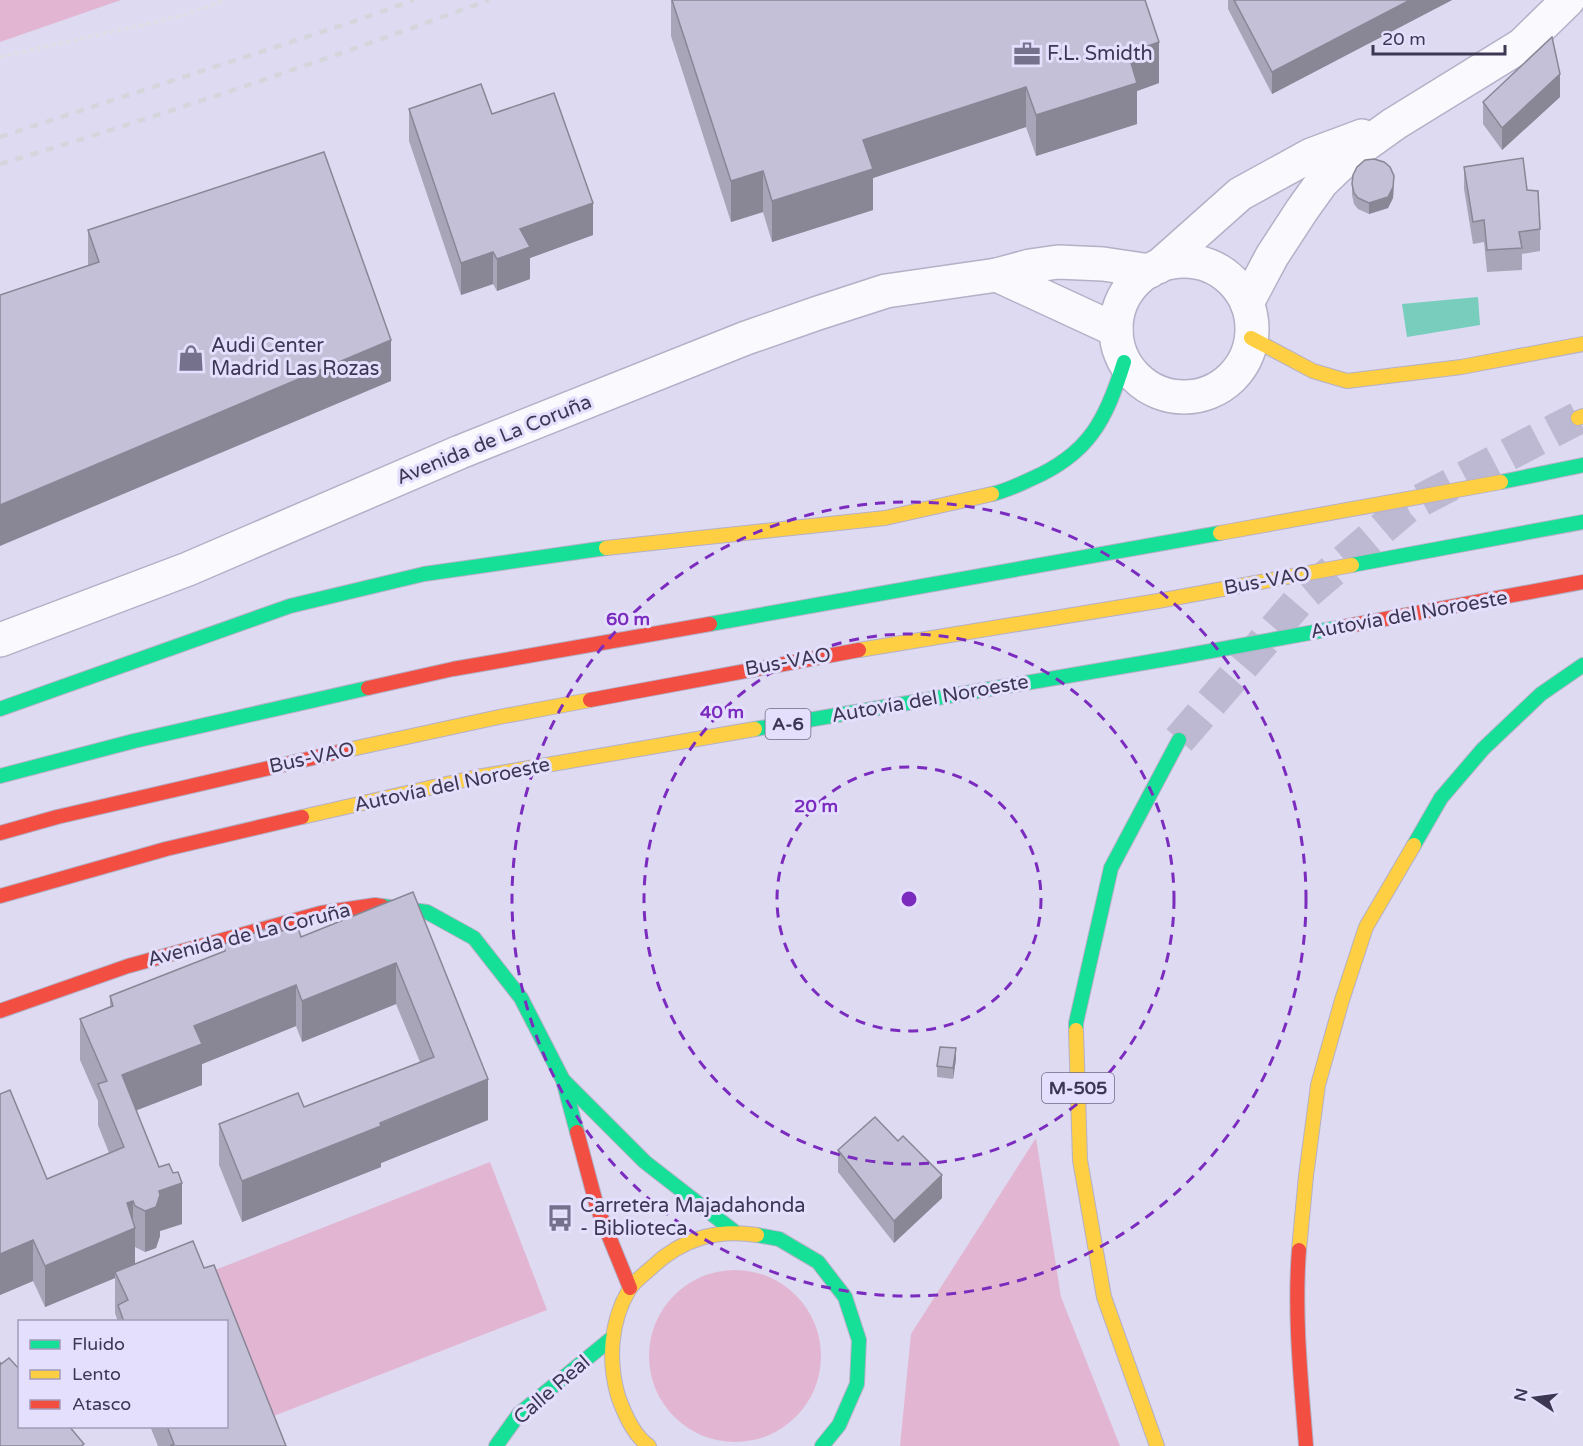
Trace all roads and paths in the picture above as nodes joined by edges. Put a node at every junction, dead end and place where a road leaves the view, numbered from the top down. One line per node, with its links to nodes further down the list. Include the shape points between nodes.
1 (226, 0): 3 (path, via 181,16)
2 (1568, 0): 4 (street, via 1522,45)
3 (0, 57)
4 (1394, 124): 5 (street, via 1311,155 1240,194); 7 (street, via 1348,157 1322,183 1272,256)
5 (1154, 269): 6 (street, Avenida de La Coruña, via 1058,262); 7 (street, via 1175,262 1210,267 1226,275); 8 (street, via 1135,282 1124,296)
6 (997, 274): 8 (street); 15 (street, Avenida de La Coruña, via 886,291 746,339 460,452 188,569)
7 (1247, 303): 9 (street)
8 (1116, 330): 11 (street)
9 (1251, 338): 10 (main road, via 1313,372 1347,381 1461,367); 11 (street, via 1244,361 1228,380 1208,393 1192,397 1160,394 1139,381)
10 (1583, 344)
11 (1124, 362): 17 (main road, via 1113,397 1096,429 1076,453 1052,470 1004,491 885,518 630,545 424,574 290,606)
12 (1583, 465): 19 (main road, via 1168,543 453,669 134,741)
13 (1583, 522): 20 (main road, Bus-VAO, via 1158,601 832,654 522,713 276,765)
14 (1583, 582): 21 (main road, Autovía del Noroeste / A-6, via 1178,657 477,777 166,849)
15 (0, 640)
16 (1583, 665): 34 (main road, via 1540,694 1483,749 1441,798 1366,927 1318,1085 1306,1176 1297,1277)
17 (0, 709)
18 (1179, 740): 33 (main road, M-505, via 1111,868 1077,1023 1080,1160 1104,1297)
19 (0, 776)
20 (0, 833)
21 (0, 896)
22 (0, 1011): 23 (main road, Avenida de La Coruña, via 128,966 321,913 375,905 427,912 474,938 521,998)
23 (563, 1080): 24 (main road, Avenida de La Coruña, via 645,1162); 25 (main road, Avenida de La Coruña, via 597,1206)
24 (735, 1232): 25 (main road, via 699,1237 666,1254); 27 (main road, via 779,1239 818,1262 845,1297 859,1340 857,1384)
25 (630, 1288): 26 (main road)
26 (612, 1338): 28 (main road, via 612,1375 623,1411); 29 (main road, Calle Real, via 519,1414)
27 (840, 1425): 31 (main road); 32 (main road)
28 (646, 1444): 30 (main road)
29 (496, 1446)
30 (627, 1446)
31 (822, 1446)
32 (843, 1446)
33 (1157, 1446)
34 (1306, 1446)

